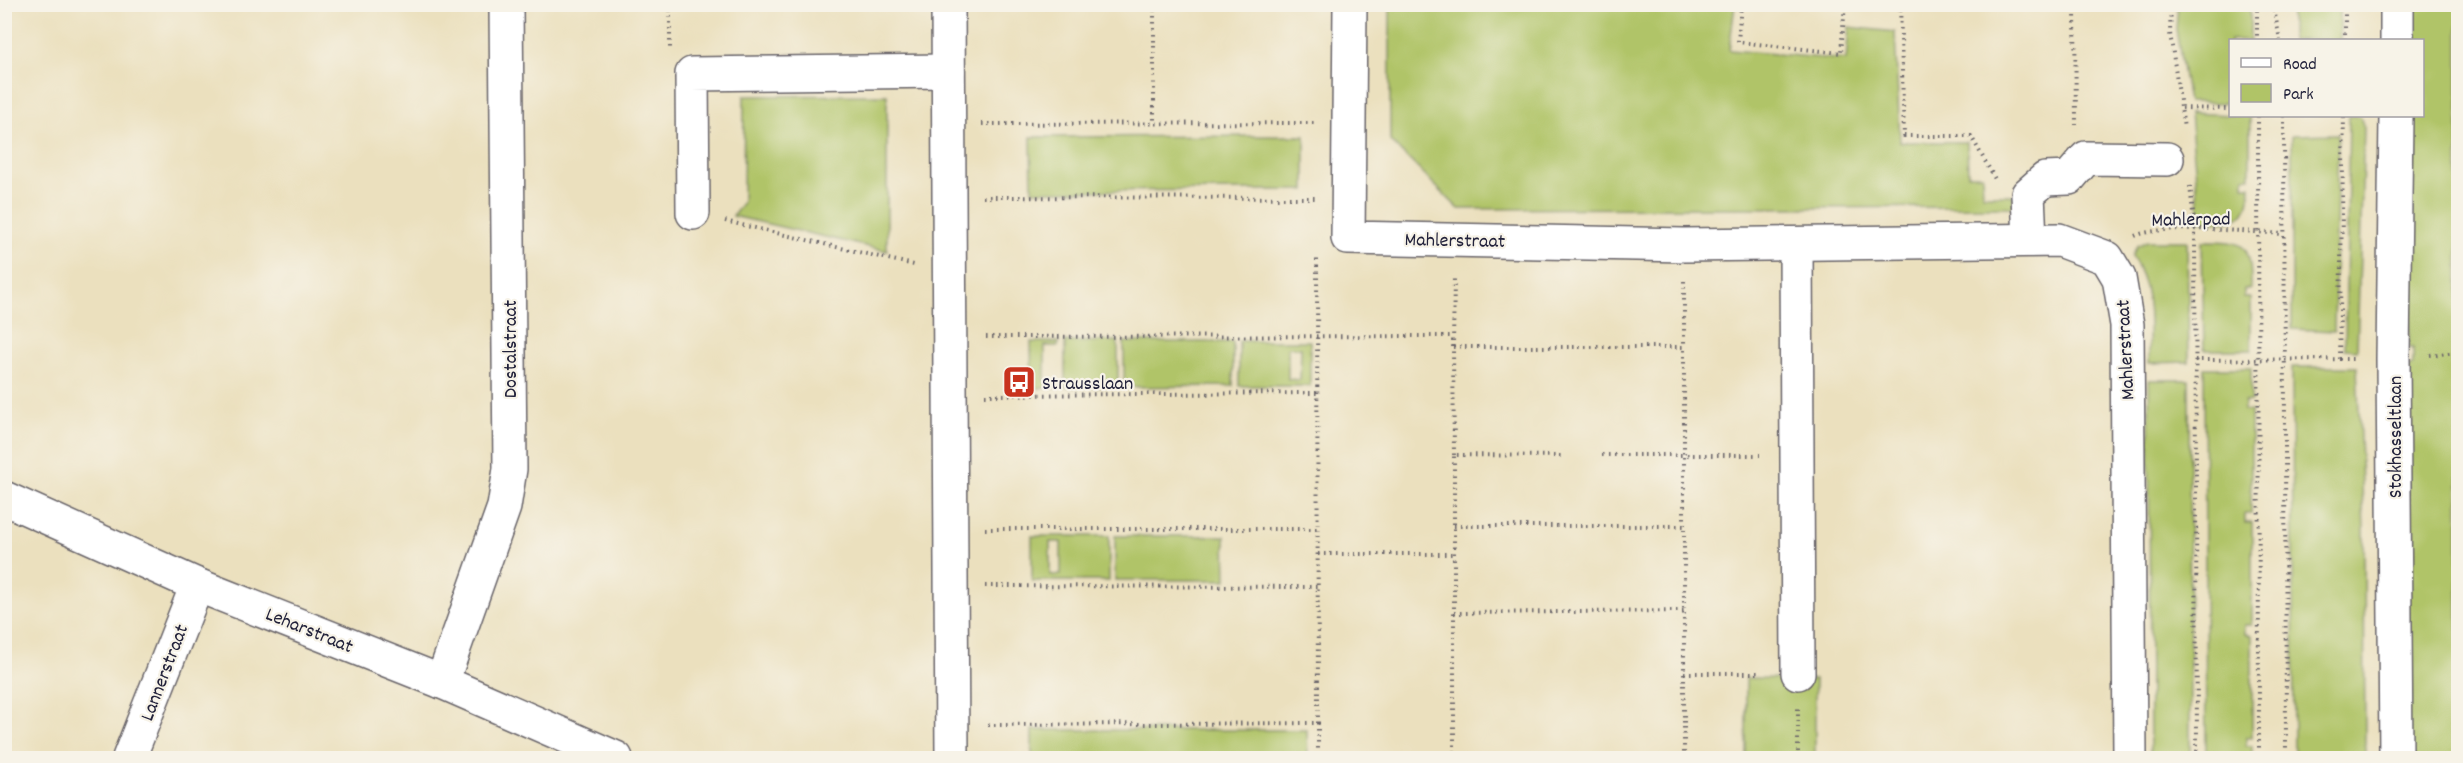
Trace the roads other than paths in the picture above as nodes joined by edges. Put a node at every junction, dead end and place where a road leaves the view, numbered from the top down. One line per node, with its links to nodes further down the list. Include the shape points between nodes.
1 (506, 4): 15 (street, Dostalstraat, via 510,469 504,507)
2 (948, 4): 6 (street)
3 (1350, 4): 11 (street, Mahlerstraat, via 1348,238)
4 (2397, 4): 5 (street)
5 (2397, 39)
6 (948, 71): 9 (street, via 692,74); 18 (street)
7 (2396, 117): 20 (street, Stokhasseltlaan)
8 (2178, 167): 10 (street, via 2086,158 2069,178 2045,179 2028,194)
9 (693, 213)
10 (2030, 240): 11 (street, Mahlerstraat); 19 (street, Mahlerstraat, via 2059,240 2107,258 2119,278 2127,325)
11 (1796, 244): 14 (street)
12 (4, 498): 13 (street, Leharstraat)
13 (197, 585): 15 (street, Leharstraat); 16 (street, Lannerstraat)
14 (1798, 673)
15 (442, 682): 17 (street, Leharstraat)
16 (129, 759)
17 (616, 759)
18 (952, 759)
19 (2130, 759)
20 (2396, 759)

